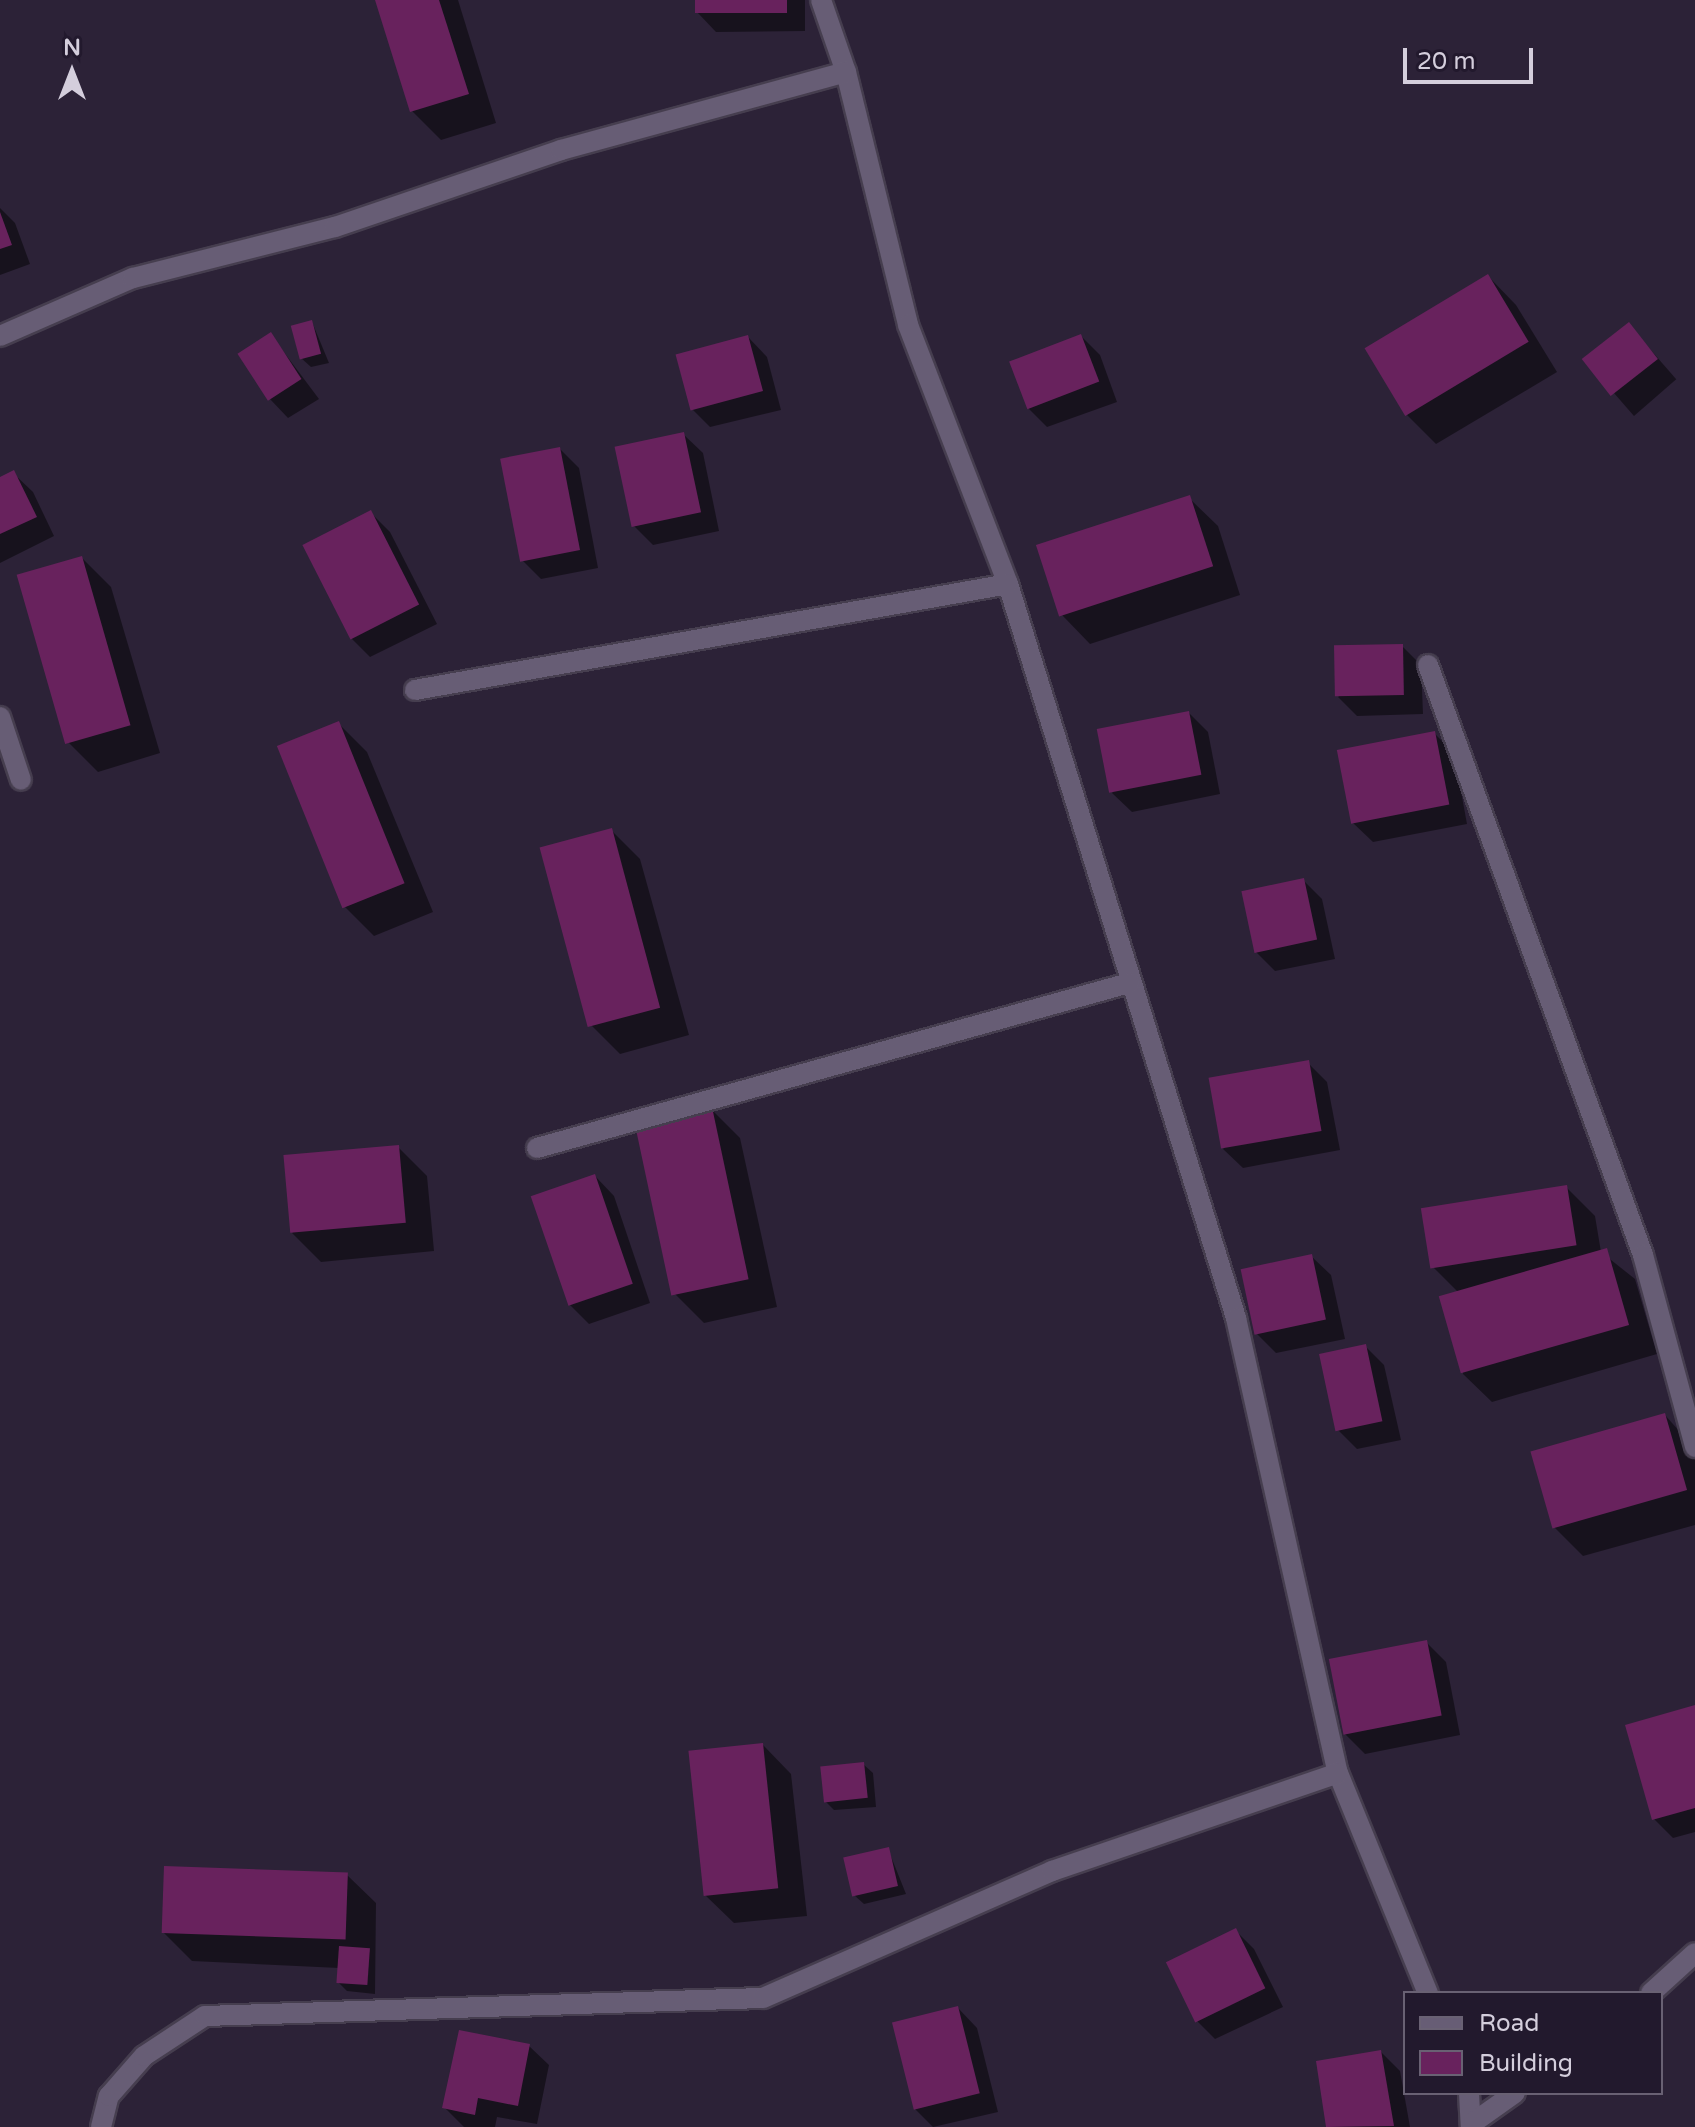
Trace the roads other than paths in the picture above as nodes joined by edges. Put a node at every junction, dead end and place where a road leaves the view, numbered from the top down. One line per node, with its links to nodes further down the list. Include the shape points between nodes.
1 (821, 0): 2 (street)
2 (846, 72): 3 (street, via 561,150 335,227 133,278); 4 (street, via 908,325)
3 (0, 336)
4 (1008, 584): 6 (street); 9 (street)
5 (1428, 665): 11 (street, via 1643,1255)
6 (415, 690)
7 (0, 717): 8 (street)
8 (21, 780)
9 (1129, 983): 10 (street); 12 (street, via 1236,1318)
10 (537, 1148)
11 (1695, 1447)
12 (1338, 1773): 14 (street); 19 (street, via 1052,1871 763,1998 205,2016 144,2056 109,2096)
13 (1695, 1953): 15 (street)
14 (1427, 1991)
15 (1653, 1991)
16 (1469, 2095): 18 (street)
17 (1512, 2095): 18 (street)
18 (1473, 2124)
19 (101, 2127)

